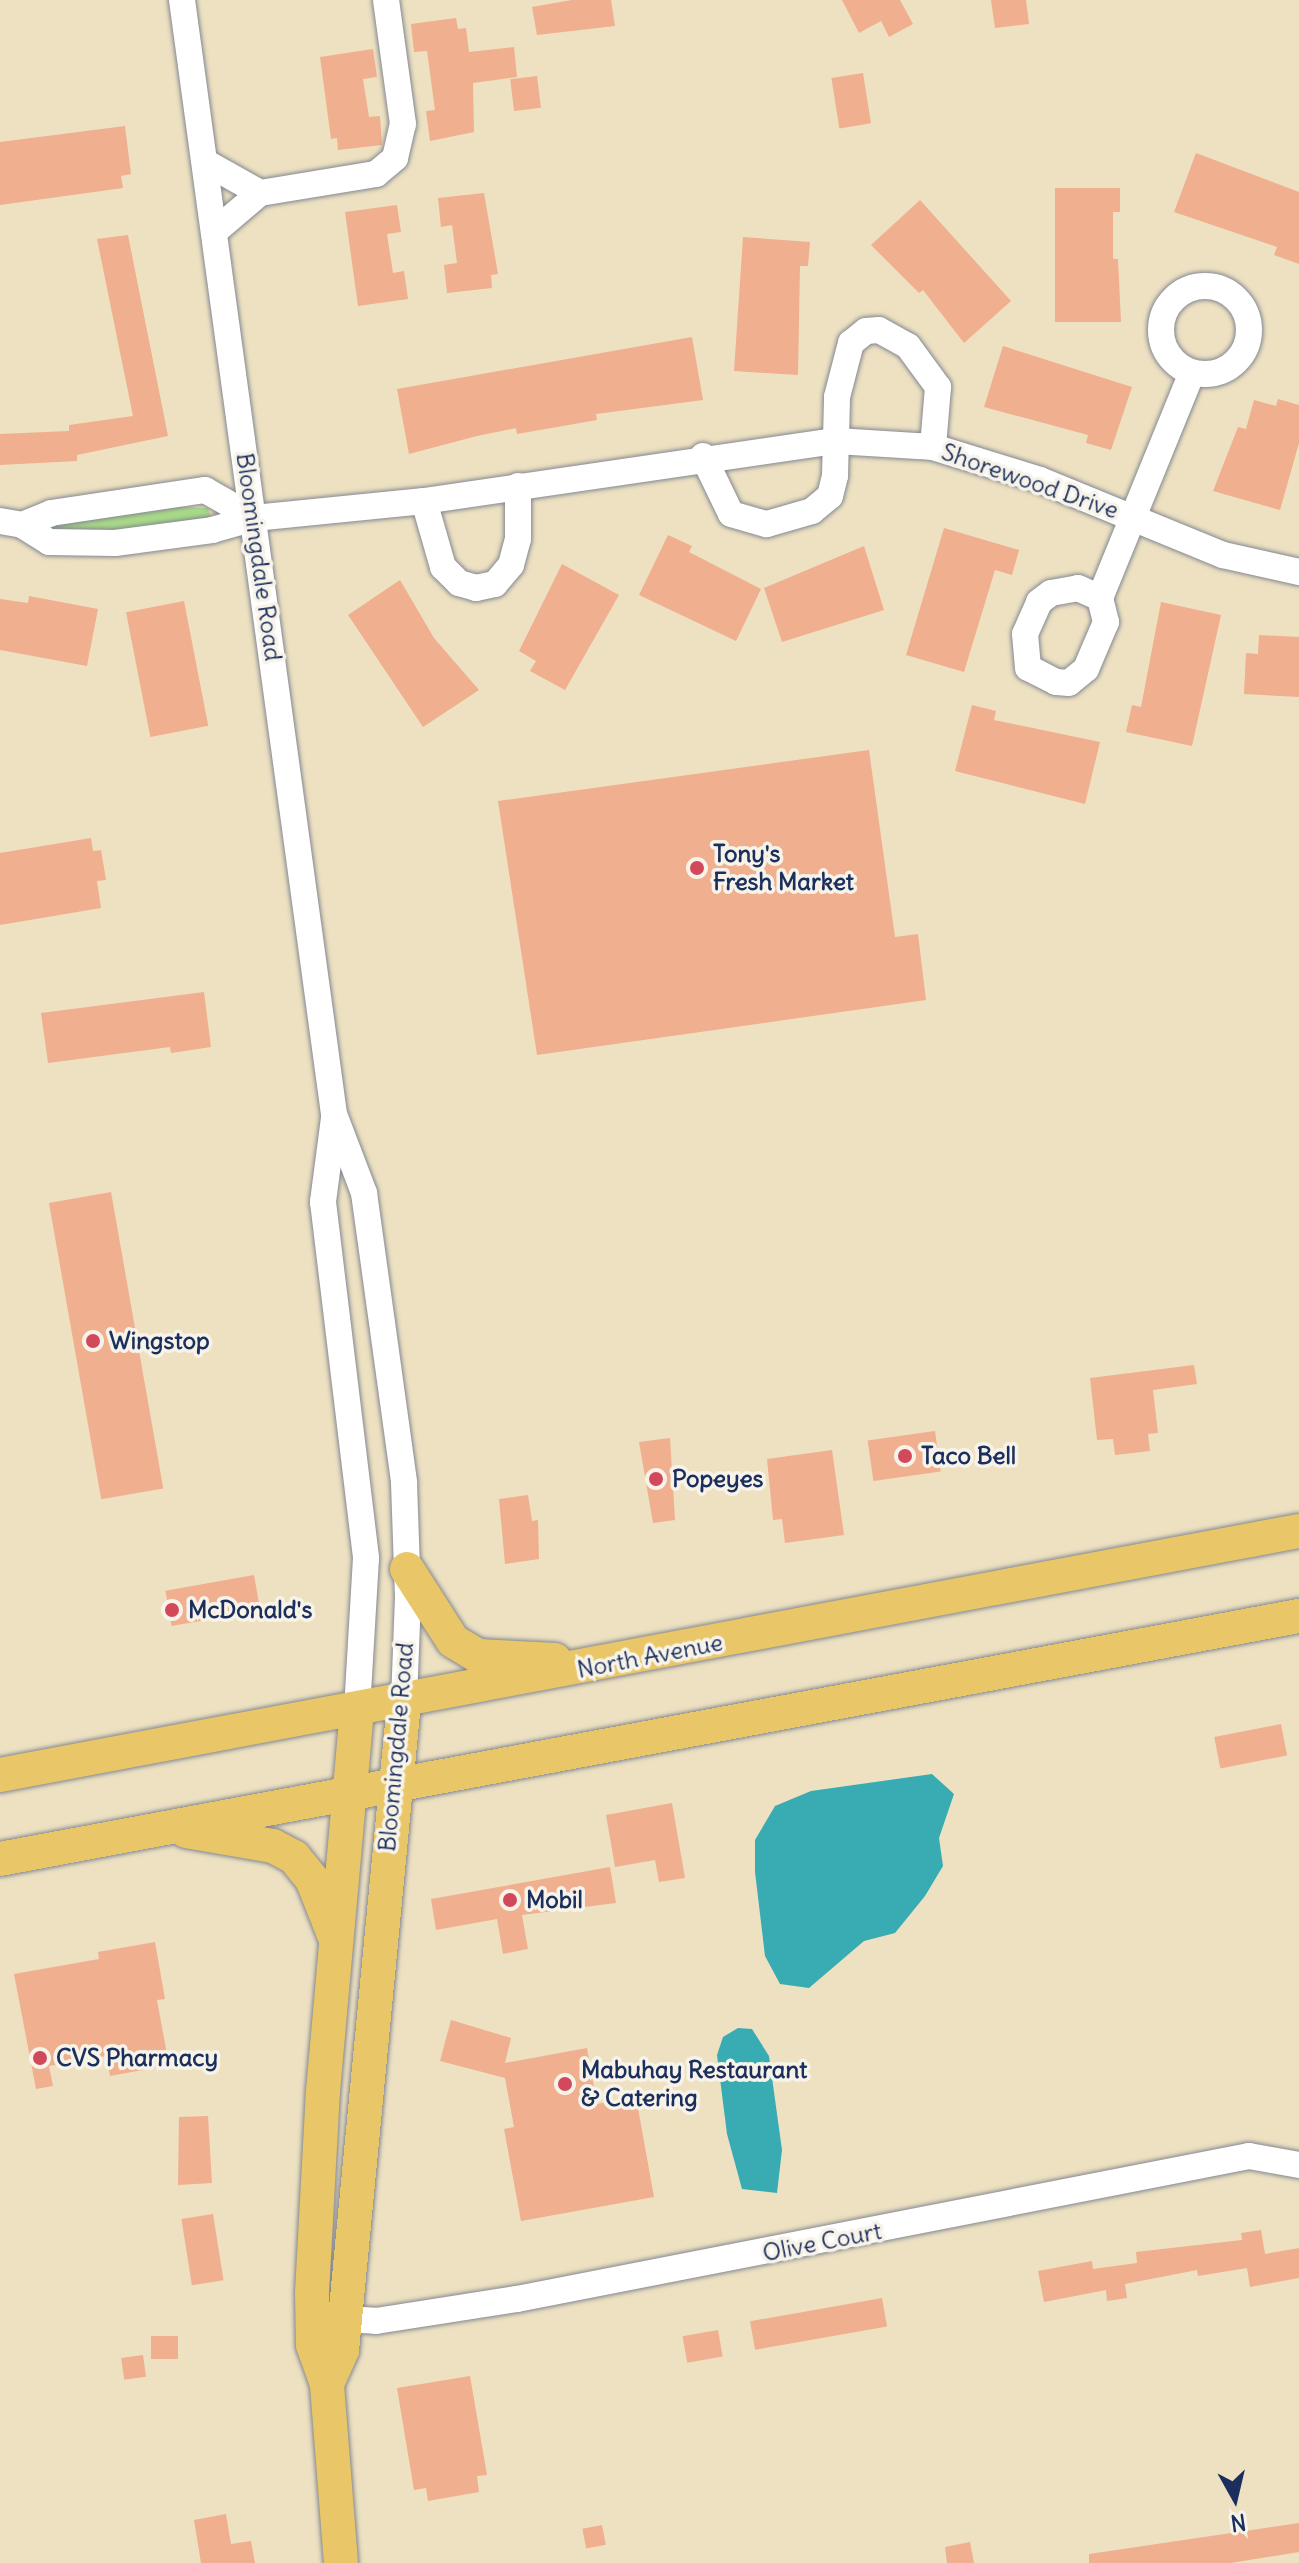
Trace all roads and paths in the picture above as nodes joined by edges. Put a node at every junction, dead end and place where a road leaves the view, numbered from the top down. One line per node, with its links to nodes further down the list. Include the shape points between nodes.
1 (182, 0): 3 (street, Bloomingdale Road)
2 (386, 0): 4 (street, via 403,124 395,158 376,174)
3 (205, 162): 4 (street); 5 (street, Bloomingdale Road)
4 (260, 193): 5 (street)
5 (214, 232): 12 (street, Bloomingdale Road)
6 (1192, 373): 13 (street)
7 (836, 441): 8 (street, Shorewood Drive); 8 (street, via 837,397 851,343 866,331 879,330 908,346 938,387); 9 (street, Shorewood Drive); 9 (street, via 830,496 812,511 767,524 731,514)
8 (933, 447): 13 (street, Shorewood Drive, via 1040,480)
9 (703, 456): 10 (street, Shorewood Drive)
10 (518, 486): 11 (street, Shorewood Drive); 11 (street, via 518,539 511,565 495,584 476,588 459,583 442,564)
11 (424, 501): 12 (street, Shorewood Drive)
12 (254, 518): 14 (street, Shorewood Drive, via 212,530 79,546 49,542); 14 (street, Shorewood Drive, via 205,490); 17 (street, Bloomingdale Road)
13 (1137, 518): 15 (street, Shorewood Drive, via 1223,555); 16 (street)
14 (11, 523)
15 (1299, 572)
16 (1100, 598)
17 (334, 1114): 19 (street, Bloomingdale Road, via 364,1193 404,1483); 23 (street, Bloomingdale Road, via 323,1202 363,1517 366,1595)
18 (1299, 1531): 21 (main road, North Avenue)
19 (407, 1569): 21 (main road, via 447,1635 478,1656 528,1661); 22 (street, Bloomingdale Road)
20 (1299, 1616): 25 (main road)
21 (636, 1659): 22 (main road, North Avenue)
22 (404, 1703): 23 (main road, North Avenue); 25 (main road, Bloomingdale Road)
23 (357, 1711): 24 (main road, North Avenue); 26 (main road, Bloomingdale Road)
24 (0, 1775)
25 (394, 1786): 26 (main road); 31 (main road, Bloomingdale Road)
26 (352, 1794): 27 (main road); 29 (main road, Bloomingdale Road)
27 (170, 1827): 28 (main road); 29 (main road, via 273,1846 294,1857 312,1879)
28 (0, 1859)
29 (337, 1941): 32 (main road, Bloomingdale Road, via 312,2293 313,2345)
30 (1299, 2165): 31 (street, Olive Court, via 1249,2156 530,2297 376,2321)
31 (343, 2319): 32 (main road, Bloomingdale Road, via 342,2350)
32 (327, 2384): 33 (main road, Bloomingdale Road)
33 (341, 2563)

